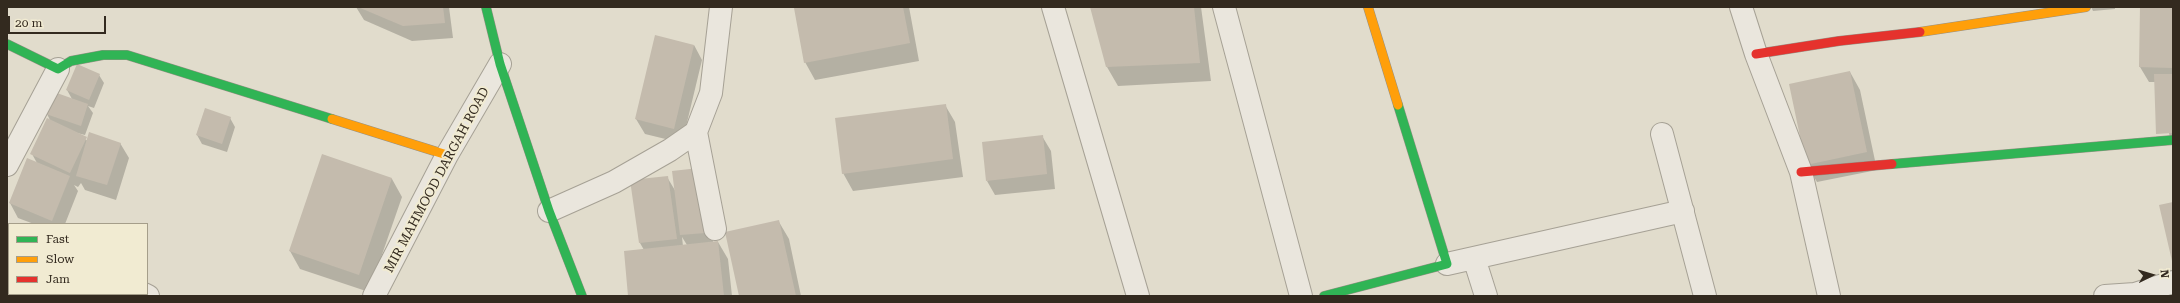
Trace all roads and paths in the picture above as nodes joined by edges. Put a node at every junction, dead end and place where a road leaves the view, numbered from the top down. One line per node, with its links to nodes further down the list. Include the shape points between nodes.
1 (486, 7): 10 (street)
2 (721, 7): 12 (street, via 711,93)
3 (1053, 7): 27 (street)
4 (1224, 7): 28 (street)
5 (1368, 7): 22 (street)
6 (1741, 7): 9 (street)
7 (2086, 7): 9 (street)
8 (7, 44): 11 (street)
9 (1756, 54): 17 (street)
10 (500, 64): 15 (street, MIR MAHMOOD DARGAH ROAD); 19 (street)
11 (58, 69): 15 (street, via 71,61 103,55 127,55); 16 (street)
12 (696, 132): 19 (street, via 614,182); 20 (street)
13 (1662, 134): 18 (street)
14 (2173, 140): 17 (street)
15 (447, 155): 25 (street, MIR MAHMOOD DARGAH ROAD)
16 (7, 165)
17 (1801, 172): 32 (street)
18 (1683, 210): 21 (street); 31 (street)
19 (549, 211): 26 (street)
20 (715, 229)
21 (1474, 258): 22 (street); 30 (street)
22 (1447, 264): 29 (street)
23 (2173, 282): 24 (street)
24 (2135, 295): 33 (street)
25 (374, 296)
26 (582, 296)
27 (1138, 296)
28 (1301, 296)
29 (1324, 296)
30 (1486, 296)
31 (1705, 296)
32 (1829, 296)
33 (2105, 296)

